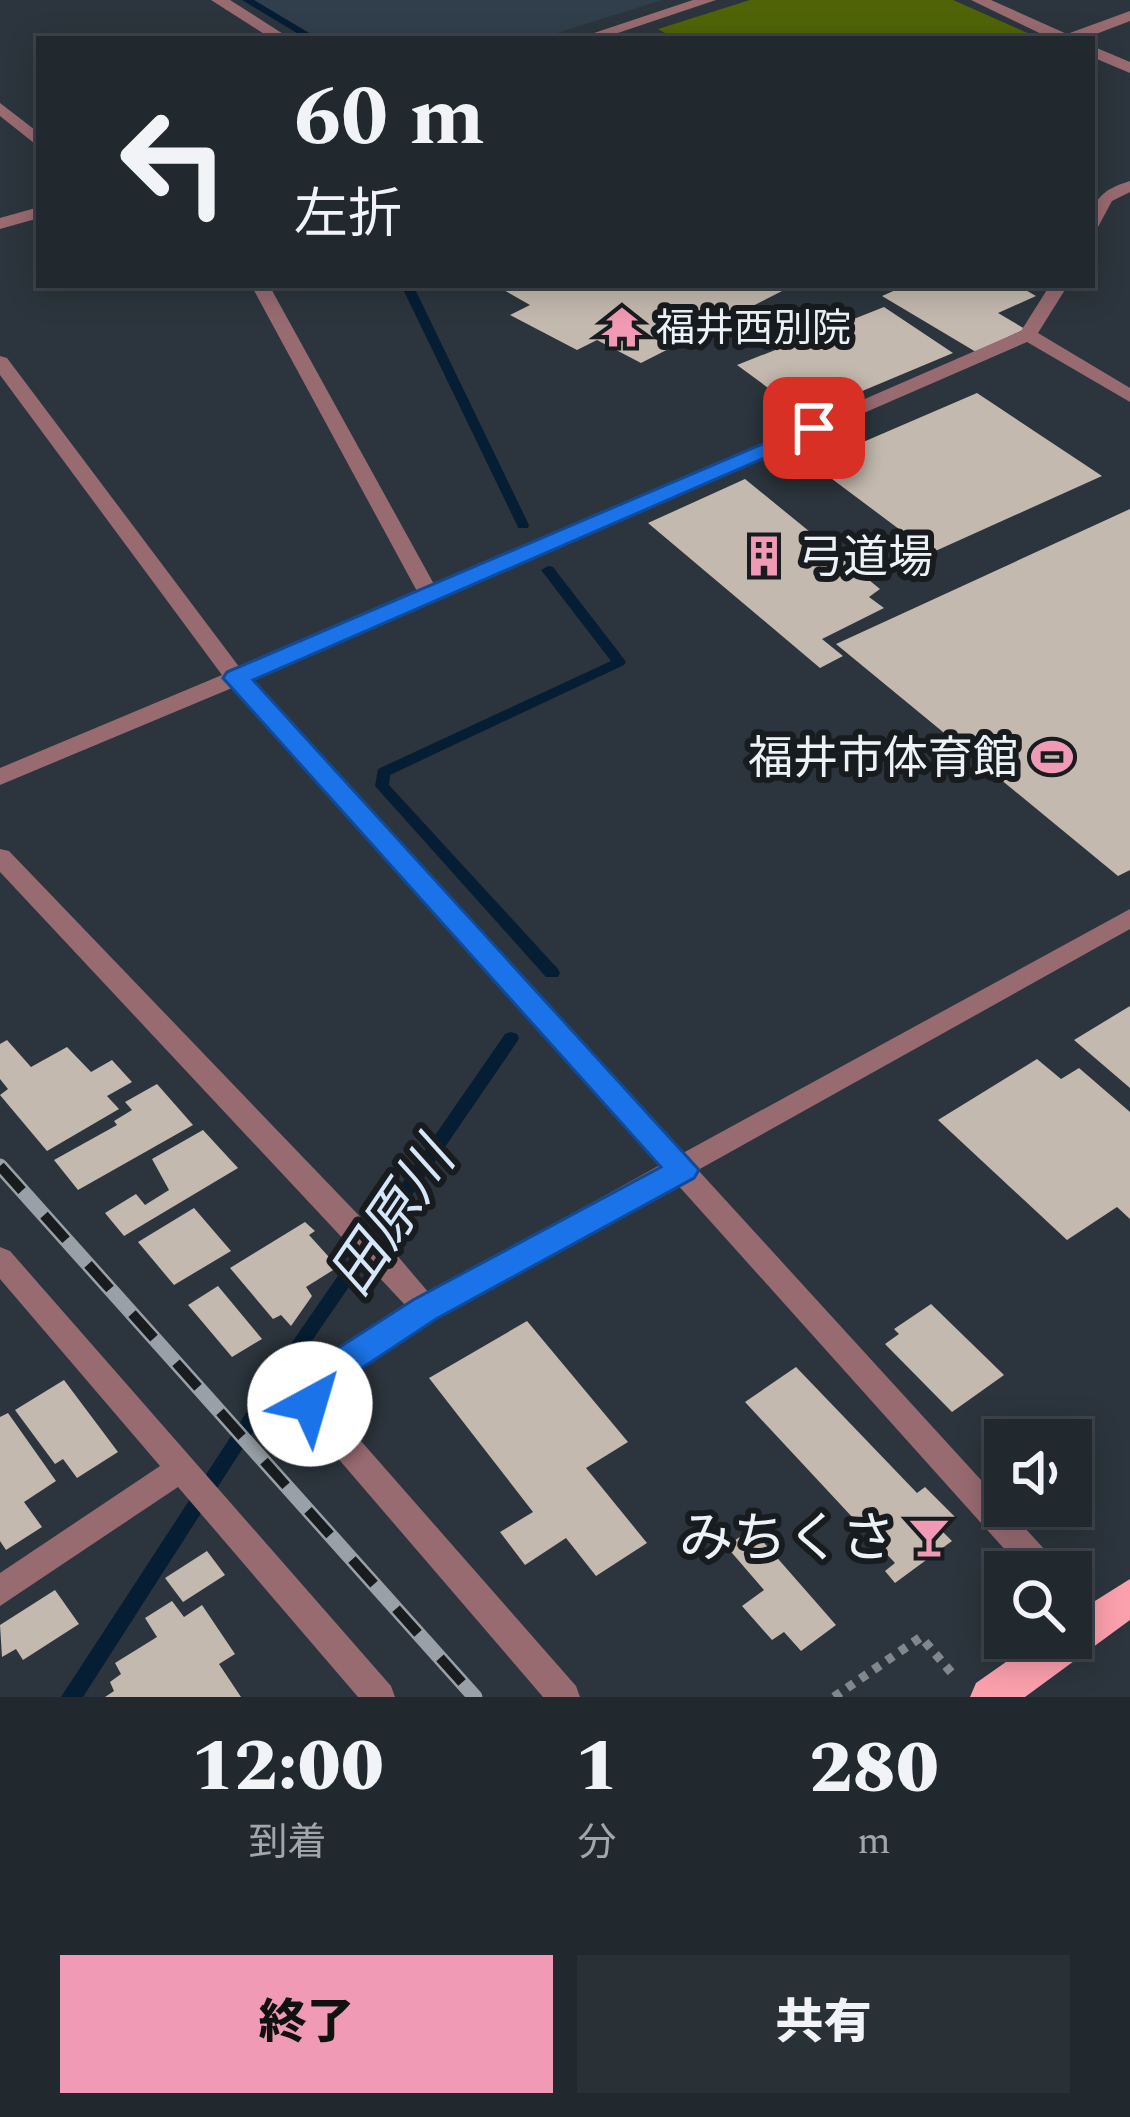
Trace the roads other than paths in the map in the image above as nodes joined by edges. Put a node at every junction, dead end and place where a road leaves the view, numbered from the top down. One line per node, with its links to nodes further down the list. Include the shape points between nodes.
1 (219, 0): 5 (street)
2 (708, 0): 6 (street)
3 (979, 0): 7 (street)
4 (1130, 16): 8 (street)
5 (278, 36)
6 (594, 36)
7 (1060, 36)
8 (1075, 36)
9 (1095, 52): 10 (street)
10 (1130, 68)
11 (0, 108): 12 (street)
12 (36, 139)
13 (1130, 186): 15 (street, via 1105,198)
14 (36, 213): 16 (street)
15 (1095, 217)
16 (0, 224)
17 (262, 288): 22 (street)
18 (1057, 288): 19 (street)
19 (1028, 335): 21 (street); 22 (street)
20 (0, 362): 23 (street)
21 (1130, 396)
22 (430, 596): 23 (street)
23 (236, 678): 24 (street); 27 (street)
24 (0, 777)
25 (0, 857): 29 (street)
26 (1130, 918): 27 (street)
27 (683, 1170): 29 (street); 31 (street)
28 (0, 1258): 30 (street)
29 (425, 1310): 38 (street, via 313,1382 310,1404)
30 (183, 1472): 32 (street); 37 (street)
31 (1026, 1551)
32 (0, 1592)
33 (1130, 1598): 34 (main road)
34 (1092, 1610)
35 (1018, 1659): 36 (main road)
36 (975, 1690)
37 (379, 1697)
38 (564, 1697)

